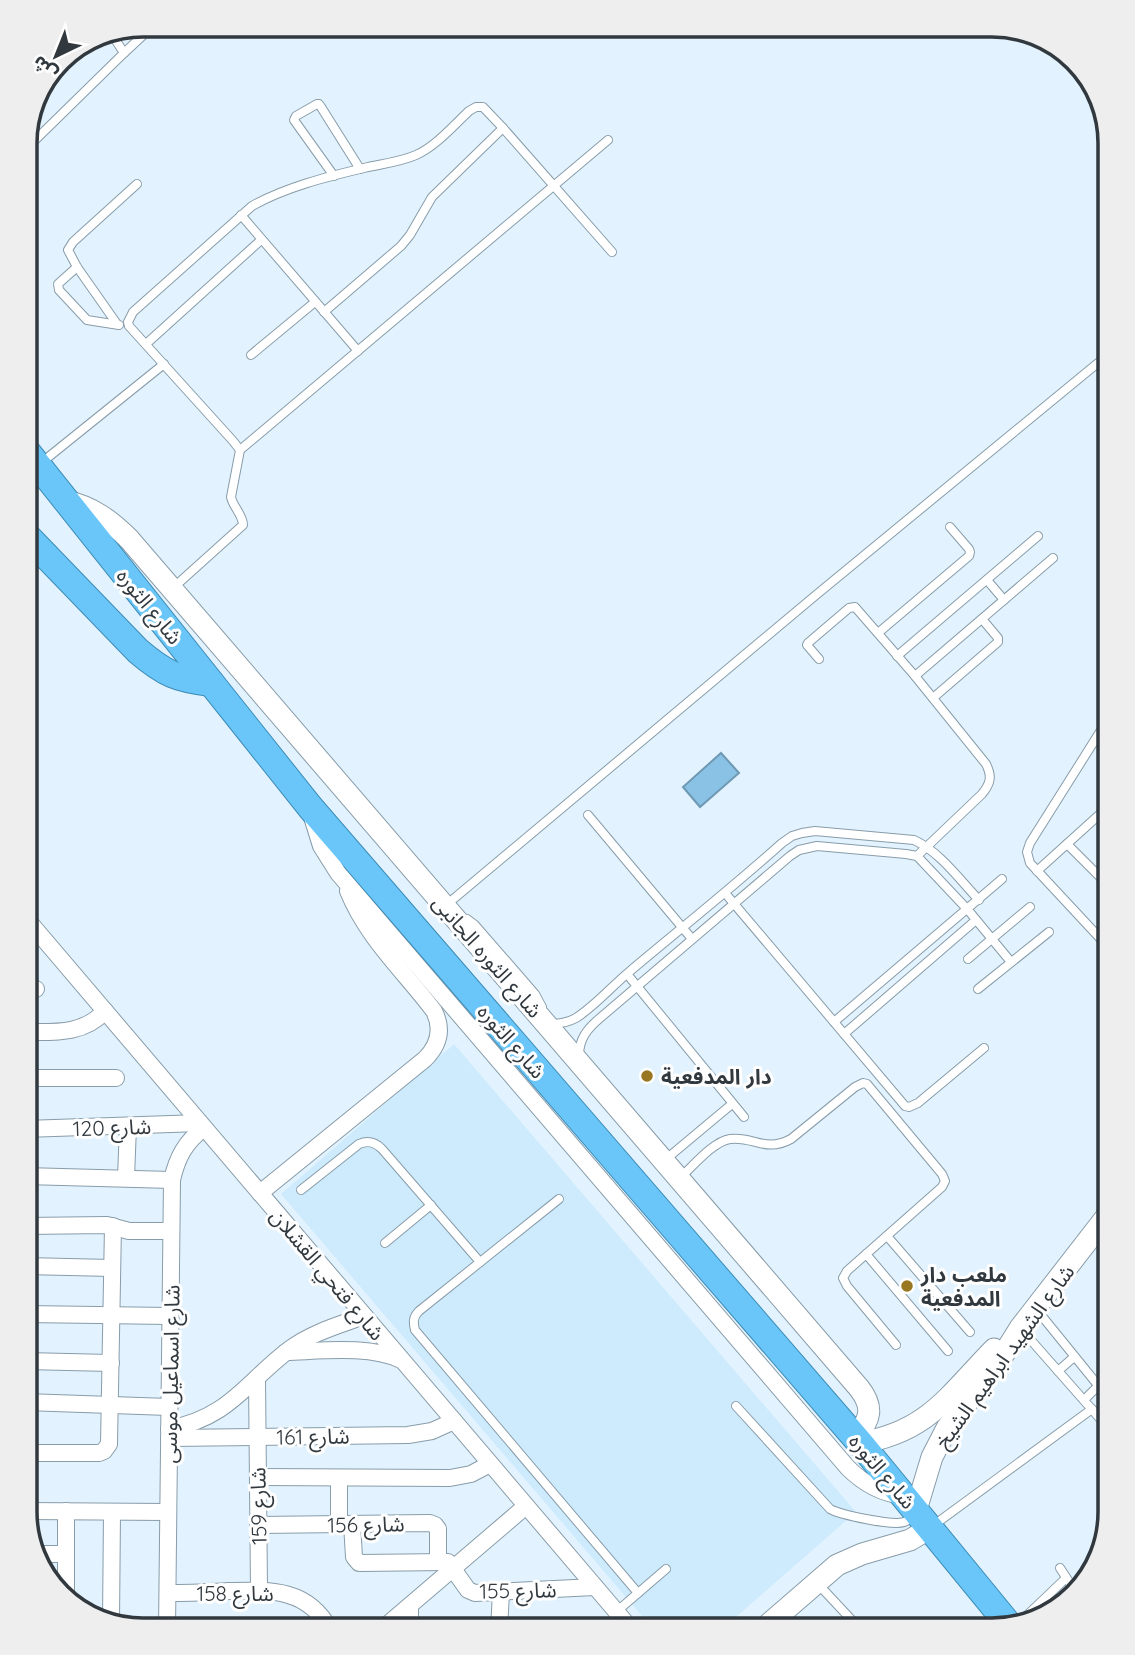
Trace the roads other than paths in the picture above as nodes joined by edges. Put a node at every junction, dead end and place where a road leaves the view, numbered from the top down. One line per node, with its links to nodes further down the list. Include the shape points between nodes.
1 (140, 37): 3 (lane)
2 (116, 41): 3 (lane)
3 (124, 53): 5 (lane)
4 (503, 128): 7 (lane, via 488,111 476,107 421,152); 10 (lane); 16 (lane, via 432,197 401,246)
5 (37, 137)
6 (608, 140): 10 (lane)
7 (360, 169): 8 (lane); 8 (lane, via 317,104 294,120)
8 (334, 176): 11 (lane, via 265,199)
9 (137, 184): 14 (lane, via 69,246)
10 (554, 186): 13 (lane); 20 (lane)
11 (241, 215): 12 (lane); 18 (lane, via 130,315)
12 (261, 240): 15 (lane); 19 (lane)
13 (612, 252)
14 (77, 267): 17 (lane); 17 (lane, via 58,284 59,290 88,320)
15 (315, 302): 16 (lane); 21 (lane)
16 (324, 313): 20 (lane)
17 (117, 324): 18 (lane)
18 (129, 326): 19 (lane)
19 (146, 344): 22 (lane)
20 (358, 351): 24 (lane)
21 (251, 355)
22 (164, 364): 24 (lane); 25 (lane)
23 (1098, 364): 58 (lane, via 827,587)
24 (240, 450): 33 (lane, via 231,497 243,525)
25 (37, 453)
26 (37, 463): 27 (highway, شارع الثوره)
27 (66, 501): 33 (street, شارع الثوره الجانبى, via 90,508 111,522); 40 (highway, شارع الثوره)
28 (950, 527): 36 (lane, via 969,549 969,556)
29 (1038, 536): 32 (lane)
30 (37, 546): 40 (highway, via 152,663 175,677)
31 (1053, 558): 34 (lane)
32 (987, 580): 34 (lane); 37 (lane)
33 (172, 588): 58 (street, شارع الثوره الجانبى)
34 (1004, 600): 35 (lane)
35 (982, 619): 39 (lane); 41 (lane, via 998,642)
36 (878, 633): 37 (lane); 38 (lane, via 855,607 849,608 807,644)
37 (897, 656): 39 (lane)
38 (819, 659)
39 (915, 676): 41 (lane)
40 (211, 684): 43 (highway, شارع الثوره)
41 (933, 698): 47 (lane, via 985,764 990,781)
42 (1098, 737): 49 (lane, via 1028,848 1027,856)
43 (310, 807): 51 (street, via 321,846); 134 (highway, شارع الثوره)
44 (588, 815): 60 (lane)
45 (1098, 817): 46 (lane)
46 (1067, 844): 49 (lane); 50 (lane)
47 (927, 846): 48 (lane); 53 (lane, via 900,837 802,833 782,843); 54 (lane)
48 (917, 856): 55 (lane, via 807,847); 57 (lane)
49 (1037, 870): 63 (lane)
50 (1098, 874)
51 (343, 878): 93 (street, via 366,927 434,1011 438,1039 425,1059); 144 (street, via 848,1468)
52 (1002, 880): 54 (lane)
53 (725, 893): 55 (lane); 60 (lane)
54 (979, 900): 57 (lane)
55 (734, 903): 64 (lane); 74 (lane)
56 (1030, 907): 65 (lane)
57 (968, 909): 59 (lane); 74 (lane)
58 (448, 911): 73 (street, شارع الثوره الجانبى)
59 (976, 920): 65 (lane); 77 (lane)
60 (684, 927): 64 (lane); 68 (lane)
61 (37, 931): 71 (street, شارع فتحي القشلان)
62 (1049, 932): 67 (lane)
63 (1098, 935)
64 (692, 939): 69 (lane)
65 (992, 939): 66 (lane); 67 (lane)
66 (968, 959)
67 (1011, 962): 70 (lane)
68 (627, 974): 69 (lane); 72 (lane)
69 (637, 987): 75 (lane); 82 (lane)
70 (978, 989)
71 (105, 1012): 76 (street, via 75,1030); 85 (street, شارع فتحي القشلان)
72 (577, 1017): 73 (lane, via 561,1024); 75 (lane)
73 (544, 1022): 79 (street, شارع الثوره الجانبى)
74 (834, 1022): 77 (lane)
75 (587, 1030): 79 (lane)
76 (37, 1032)
77 (844, 1034): 78 (lane, via 909,1107)
78 (984, 1048)
79 (579, 1062): 87 (street, شارع الثوره الجانبى)
80 (116, 1078): 81 (street)
81 (37, 1079)
82 (732, 1104): 83 (lane); 87 (lane)
83 (744, 1117)
84 (128, 1126): 85 (street, شارع 120); 86 (street, شارع 120); 89 (street)
85 (202, 1126): 91 (street, شارع اسماعيل موسى, via 183,1149); 93 (street, شارع فتحي القشلان)
86 (37, 1129)
87 (664, 1161): 90 (street, شارع الثوره الجانبى)
88 (37, 1176): 89 (street)
89 (126, 1178): 91 (street)
90 (679, 1179): 100 (lane, via 727,1140 784,1143 863,1083 945,1181); 134 (street, شارع الثوره الجانبى, via 866,1397 868,1419)
91 (172, 1180): 99 (street, شارع اسماعيل موسى)
92 (302, 1190): 95 (lane, via 359,1144 370,1142 382,1149)
93 (260, 1193): 110 (street, شارع فتحي القشلان)
94 (559, 1199): 103 (lane)
95 (431, 1205): 101 (lane); 103 (lane)
96 (37, 1226): 97 (street)
97 (113, 1226): 99 (street, via 129,1231); 105 (street)
98 (1098, 1229): 106 (street, شارع الشهيد ابراهيم الشيخ)
99 (171, 1231): 109 (street, شارع اسماعيل موسى)
100 (887, 1236): 102 (lane); 112 (lane)
101 (385, 1243)
102 (866, 1254): 113 (lane, via 844,1274 844,1283); 114 (lane)
103 (480, 1262): 160 (lane, via 419,1311 413,1321 415,1330)
104 (37, 1266): 105 (street)
105 (112, 1268): 108 (street)
106 (1036, 1309): 111 (street, شارع الشهيد ابراهيم الشيخ); 116 (lane)
107 (37, 1314): 108 (street)
108 (111, 1315): 109 (street); 119 (street)
109 (170, 1316): 126 (street, شارع اسماعيل موسى)
110 (364, 1316): 115 (street, via 317,1333); 117 (street, شارع فتحي القشلان)
111 (1020, 1328): 120 (lane); 134 (street, via 926,1418 874,1441); 144 (street, شارع الشهيد ابراهيم الشيخ, via 939,1442)
112 (970, 1332)
113 (896, 1345)
114 (948, 1351)
115 (286, 1352): 117 (street, via 367,1351); 121 (street)
116 (1074, 1357): 120 (lane); 122 (lane)
117 (402, 1361): 131 (street, شارع فتحي القشلان)
118 (37, 1362): 119 (street)
119 (111, 1363): 125 (street)
120 (1058, 1371): 123 (lane)
121 (257, 1379): 132 (street, via 215,1413); 133 (street, شارع 159)
122 (1098, 1386): 123 (lane)
123 (1084, 1400): 129 (lane)
124 (37, 1402): 125 (street)
125 (110, 1405): 126 (street); 135 (street, via 110,1441 104,1451)
126 (169, 1406): 132 (street, شارع اسماعيل موسى)
127 (736, 1406): 144 (lane, via 830,1509 841,1515 900,1523)
128 (1098, 1409): 129 (lane)
129 (1094, 1412): 130 (lane); 144 (lane)
130 (1098, 1416)
131 (454, 1422): 133 (street, شارع 161, via 408,1435); 136 (street, شارع فتحي القشلان)
132 (169, 1434): 133 (street, شارع 161); 143 (street, شارع اسماعيل موسى)
133 (257, 1437): 137 (street, شارع 159)
134 (857, 1440): 144 (highway, شارع الثوره)
135 (37, 1453)
136 (490, 1464): 138 (street, via 471,1475 450,1478); 139 (street, شارع فتحي القشلان)
137 (258, 1477): 138 (street); 146 (street, شارع 159)
138 (339, 1478): 145 (street)
139 (526, 1506): 149 (street); 156 (street, شارع فتحي القشلان)
140 (37, 1511): 141 (street)
141 (65, 1511): 142 (street); 148 (street)
142 (112, 1511): 143 (street); 164 (street)
143 (168, 1512): 159 (street, شارع اسماعيل موسى)
144 (917, 1512): 153 (street, via 910,1540 849,1559); 165 (highway, شارع الثوره)
145 (345, 1524): 146 (street, شارع 156); 149 (street, شارع 156, via 433,1523); 149 (street, via 359,1563)
146 (258, 1525): 157 (street, شارع 159)
147 (46, 1554): 148 (street)
148 (66, 1554): 155 (street)
149 (451, 1564): 158 (street, شارع 155, via 471,1592); 161 (street)
150 (1060, 1568): 152 (lane)
151 (666, 1569): 160 (lane)
152 (1065, 1579): 154 (lane); 162 (lane)
153 (817, 1582): 172 (street); 173 (lane)
154 (1069, 1584)
155 (66, 1585)
156 (595, 1587): 158 (street, شارع 155); 163 (street, شارع فتحي القشلان)
157 (259, 1590): 159 (street, شارع 158); 167 (street, شارع 158, via 303,1601)
158 (501, 1592): 170 (street)
159 (168, 1593): 166 (street, شارع اسماعيل موسى)
160 (638, 1593): 163 (lane)
161 (410, 1606): 168 (street); 169 (street)
162 (1032, 1610)
163 (616, 1612): 171 (street, شارع فتحي القشلان)
164 (111, 1613)
165 (1003, 1617)
166 (167, 1618)
167 (322, 1618)
168 (396, 1618)
169 (410, 1618)
170 (500, 1618)
171 (621, 1618)
172 (776, 1618)
173 (850, 1618)

